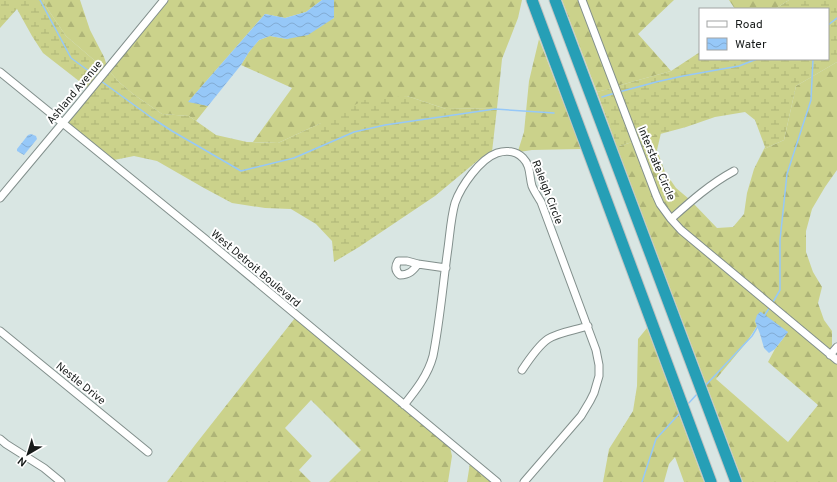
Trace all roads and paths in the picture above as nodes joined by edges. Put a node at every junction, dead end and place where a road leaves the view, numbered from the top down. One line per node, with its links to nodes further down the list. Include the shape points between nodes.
1 (164, 0): 6 (street, Ashland Avenue)
2 (532, 0): 24 (highway)
3 (555, 0): 25 (highway)
4 (582, 0): 9 (street, Interstate Circle, via 656,195)
5 (0, 72): 6 (street, West Detroit Boulevard)
6 (63, 122): 8 (street, Ashland Avenue); 18 (street, West Detroit Boulevard)
7 (734, 171): 9 (street, via 713,183)
8 (0, 198)
9 (671, 219): 15 (street, Interstate Circle)
10 (418, 264): 11 (street)
11 (446, 268): 12 (street, Raleigh Circle, via 454,210 466,182 483,162 494,154 507,151 517,154 528,165 532,186 541,202); 18 (street, Raleigh Circle, via 433,356 420,385)
12 (588, 326): 17 (street, via 549,338 543,342); 23 (street, Raleigh Circle, via 599,365 594,393 581,416)
13 (0, 331): 20 (street, Nestle Drive)
14 (837, 347): 15 (street)
15 (830, 355): 16 (street, Interstate Circle)
16 (837, 360)
17 (522, 370)
18 (404, 405): 22 (street, West Detroit Boulevard)
19 (0, 439): 21 (street)
20 (148, 452)
21 (61, 482)
22 (497, 482)
23 (524, 482)
24 (712, 482)
25 (736, 482)

